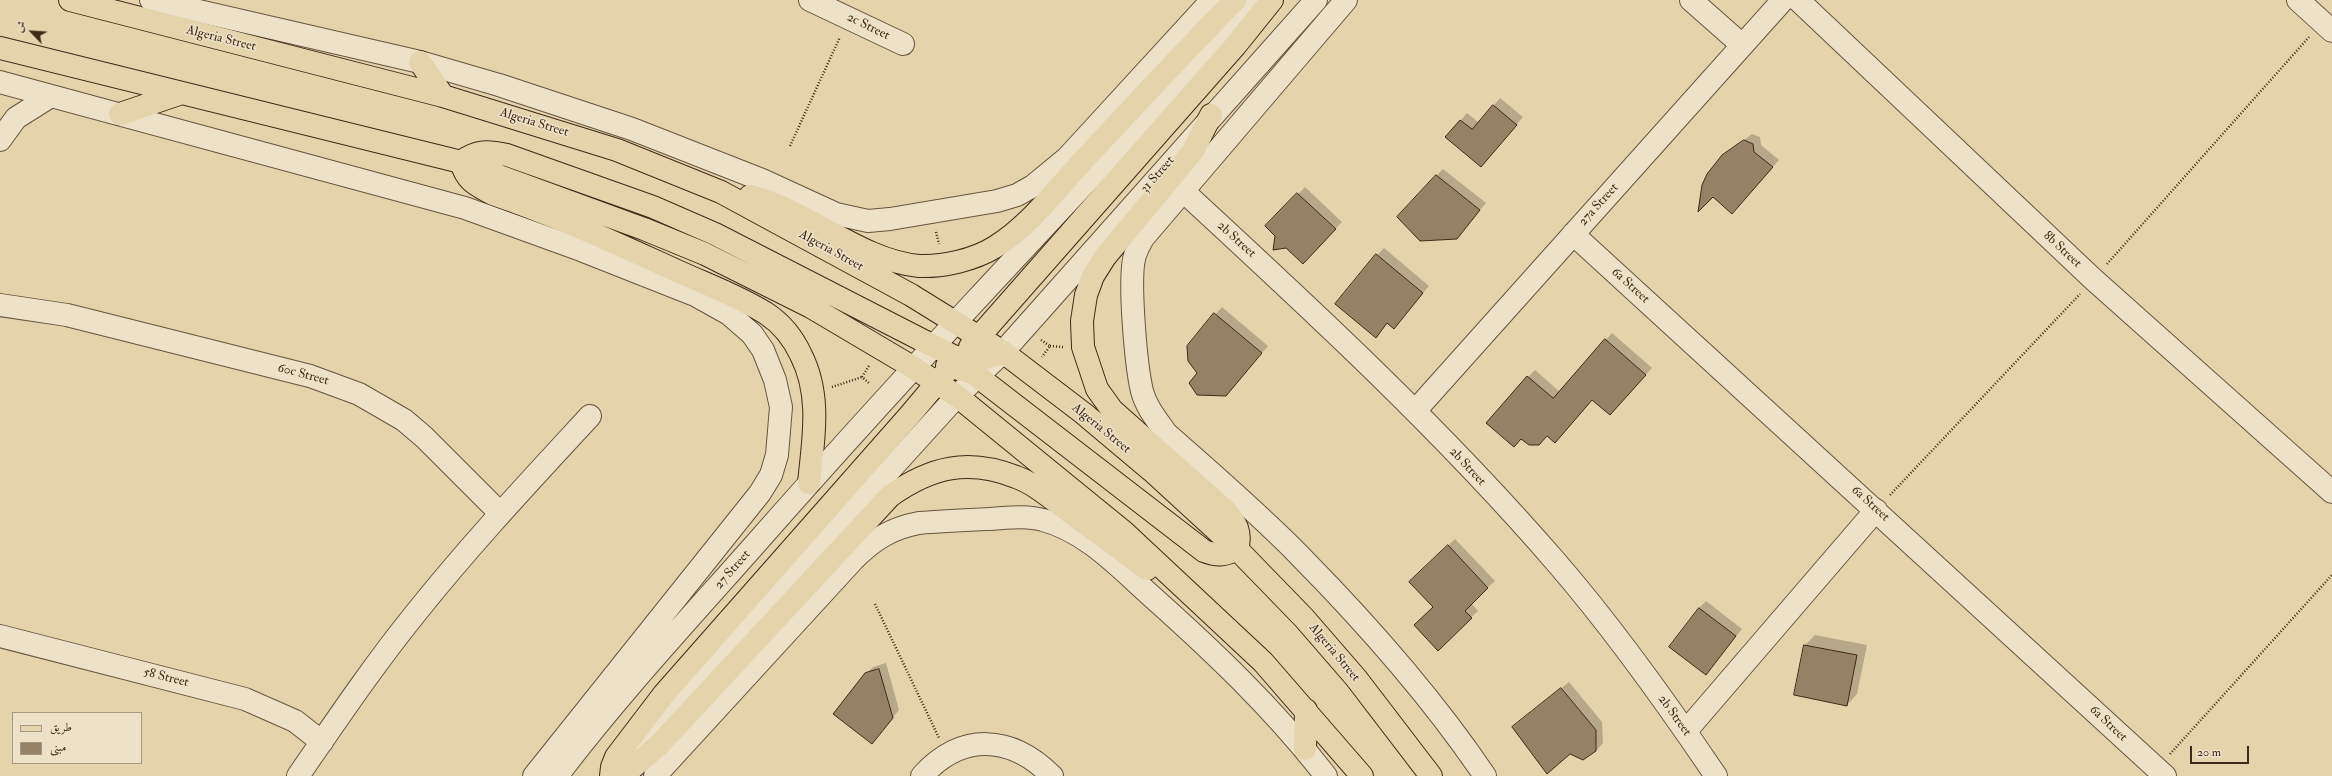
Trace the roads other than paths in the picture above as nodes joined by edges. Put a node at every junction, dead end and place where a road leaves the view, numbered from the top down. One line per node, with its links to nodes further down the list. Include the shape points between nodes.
1 (70, 0): 25 (main road, Algeria Street)
2 (227, 0): 15 (street)
3 (812, 0): 18 (street, 2c Street)
4 (1212, 0): 21 (street, via 1148,72 1047,176 1017,195 932,212 868,221 836,214 712,159 632,129 566,106)
5 (1235, 0): 31 (main road, via 1014,232 995,247 973,257 919,266 901,262 875,254 775,204 744,194)
6 (1257, 0): 36 (street)
7 (1272, 0): 37 (main road, via 1235,46)
8 (1316, 0): 16 (street, 31 Street)
9 (1691, 0): 19 (street)
10 (1783, 0): 19 (street, 27a Street)
11 (1798, 0): 46 (street, 8b Street, via 2093,279)
12 (2298, 0): 17 (street)
13 (163, 1): 15 (street)
14 (1338, 8): 16 (street); 30 (street)
15 (240, 20): 21 (street)
16 (1294, 26): 27 (street, 31 Street)
17 (2332, 31)
18 (903, 44)
19 (1742, 45): 32 (street, 27a Street)
20 (0, 48): 23 (main road)
21 (420, 62): 25 (main road)
22 (0, 82): 24 (street)
23 (182, 93): 26 (main road); 29 (main road)
24 (51, 96): 26 (street); 28 (street, via 16,118)
25 (444, 96): 31 (main road, Algeria Street, via 617,150)
26 (120, 114): 54 (street, via 465,208 695,295 730,314 752,334 763,350 775,380 781,407 777,455 771,475 760,493)
27 (1211, 115): 39 (street, 31 Street); 49 (main road, via 1193,151 1105,257 1093,276 1086,295 1082,321 1083,347 1097,390 1108,405 1226,511 1239,530)
28 (0, 140)
29 (462, 162): 38 (main road, via 473,153 493,152 507,155 653,207 773,262); 40 (main road, via 705,254 810,307); 45 (main road, via 465,175 474,184 493,194 742,300 768,315 788,333 802,357 813,393 815,418)
30 (1182, 190): 43 (street, 2b Street, via 1304,302); 70 (street, via 1143,238 1135,255 1132,274 1142,392 1151,412 1166,433 1299,555 1382,643 1424,692)
31 (721, 192): 36 (main road, Algeria Street)
32 (1573, 234): 43 (street, 27a Street); 47 (street, 6a Street)
33 (0, 289): 35 (street, 60c Street)
34 (0, 305): 35 (street, 60c Street)
35 (67, 315): 48 (street, 60c Street, via 310,376 359,394 404,420)
36 (956, 322): 37 (main road, Algeria Street); 38 (street, 27 Street); 41 (main road)
37 (979, 336): 39 (main road, Algeria Street); 41 (main road)
38 (933, 347): 40 (street, 27 Street); 41 (main road)
39 (1003, 352): 41 (main road); 49 (main road, Algeria Street, via 1152,471)
40 (914, 368): 41 (main road); 45 (street, 27 Street)
41 (957, 368): 42 (main road); 49 (main road, via 1195,545 1215,555 1226,555); 62 (main road, via 664,694 616,757)
42 (957, 396): 50 (main road, via 1124,532); 62 (street)
43 (1415, 411): 55 (street, 2b Street, via 1557,563 1608,626)
44 (590, 416): 48 (street)
45 (808, 483): 52 (street, 27 Street)
46 (2332, 492)
47 (1876, 510): 55 (street); 58 (street, 6a Street)
48 (500, 512): 56 (street, via 414,614)
49 (1237, 549): 69 (main road, Algeria Street, via 1304,618 1356,678)
50 (1191, 592): 53 (main road, via 1263,662); 63 (main road, via 1149,570 1040,490 1016,477 978,466 954,467 931,472 890,496 659,745)
51 (0, 636): 56 (street, 58 Street, via 245,699 295,721)
52 (615, 703): 54 (street); 61 (street, 27 Street)
53 (1306, 710): 57 (main road); 68 (main road)
54 (582, 716): 60 (street)
55 (1686, 731): 71 (street, 2b Street)
56 (322, 742): 59 (street)
57 (1305, 749): 64 (street, via 1218,655 1110,559 1076,534 1044,520 1022,517 919,523 878,537 854,559); 67 (street)
58 (2161, 772)
59 (298, 776)
60 (534, 776)
61 (557, 776)
62 (612, 776)
63 (620, 776)
64 (655, 776)
65 (922, 776): 66 (street, via 944,756 963,746 983,744 1019,751 1035,760)
66 (1052, 776)
67 (1326, 776)
68 (1362, 776)
69 (1431, 776)
70 (1485, 776)
71 (1716, 776)

